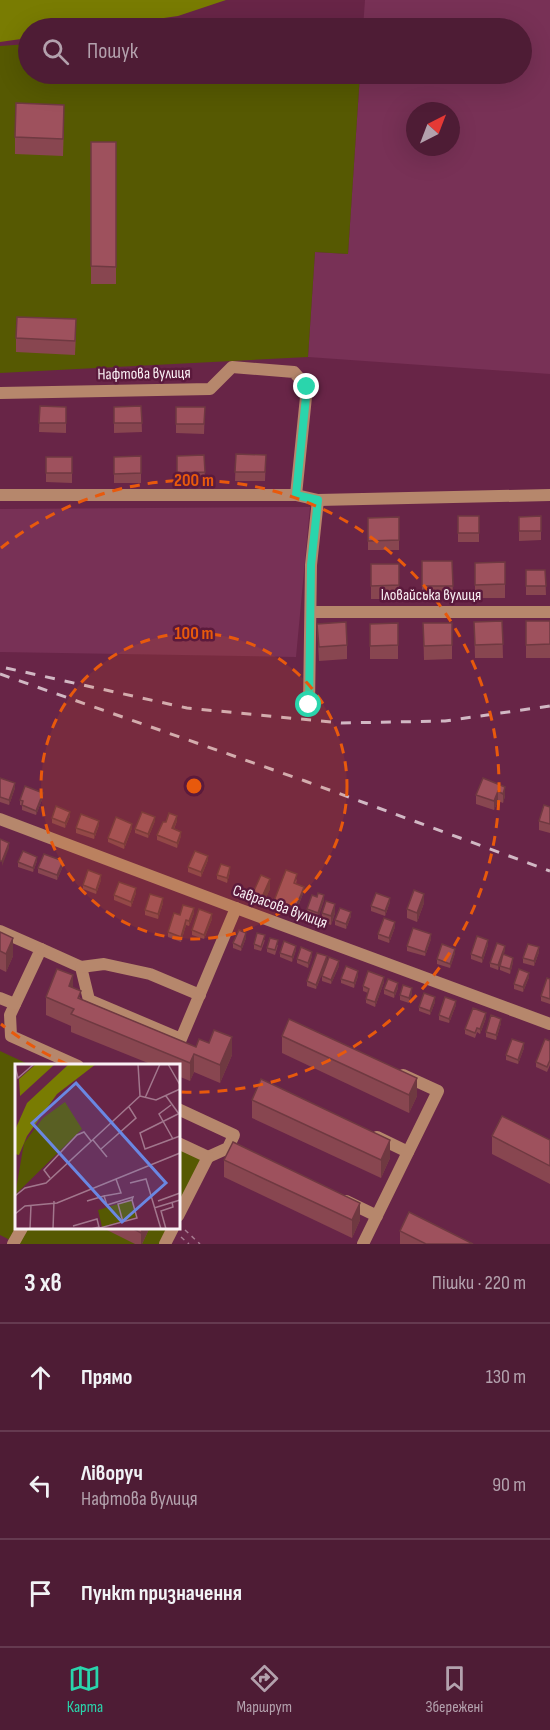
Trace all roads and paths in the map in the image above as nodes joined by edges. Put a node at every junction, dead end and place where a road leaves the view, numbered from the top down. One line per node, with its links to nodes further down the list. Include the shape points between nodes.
1 (0, 393): 3 (street, Нафтова вулиця, via 210,389 232,367 294,372 307,387)
2 (0, 495): 3 (street)
3 (296, 495): 5 (street)
4 (550, 495): 5 (street)
5 (318, 500): 6 (street, via 311,565)
6 (312, 612): 7 (street, Іловайська вулиця); 8 (street)
7 (550, 612)
8 (309, 705)
9 (0, 819): 10 (street, Саврасова вулиця)
10 (236, 908): 14 (street); 17 (street, Саврасова вулиця)
11 (0, 931): 12 (street)
12 (41, 949): 13 (street); 16 (street)
13 (81, 967): 14 (street, via 104,964 150,974); 14 (street, via 88,1000 181,1039)
14 (200, 995)
15 (0, 998): 16 (street)
16 (15, 1004): 18 (street, via 10,1015 10,1036)
17 (550, 1024)
18 (76, 1064)
19 (395, 1071): 23 (street, via 438,1091)
20 (180, 1110): 24 (street, via 234,1135 228,1148)
21 (366, 1132): 23 (street)
22 (180, 1144): 24 (street)
23 (408, 1152): 27 (street)
24 (208, 1157): 26 (street)
25 (336, 1196): 27 (street)
26 (180, 1212)
27 (377, 1216): 37 (street)
28 (21, 1229): 33 (street)
29 (179, 1229): 34 (street); 36 (path)
30 (182, 1238): 35 (path)
31 (0, 1242): 32 (street)
32 (5, 1244)
33 (14, 1244)
34 (165, 1244)
35 (189, 1244)
36 (200, 1244)
37 (363, 1244)

